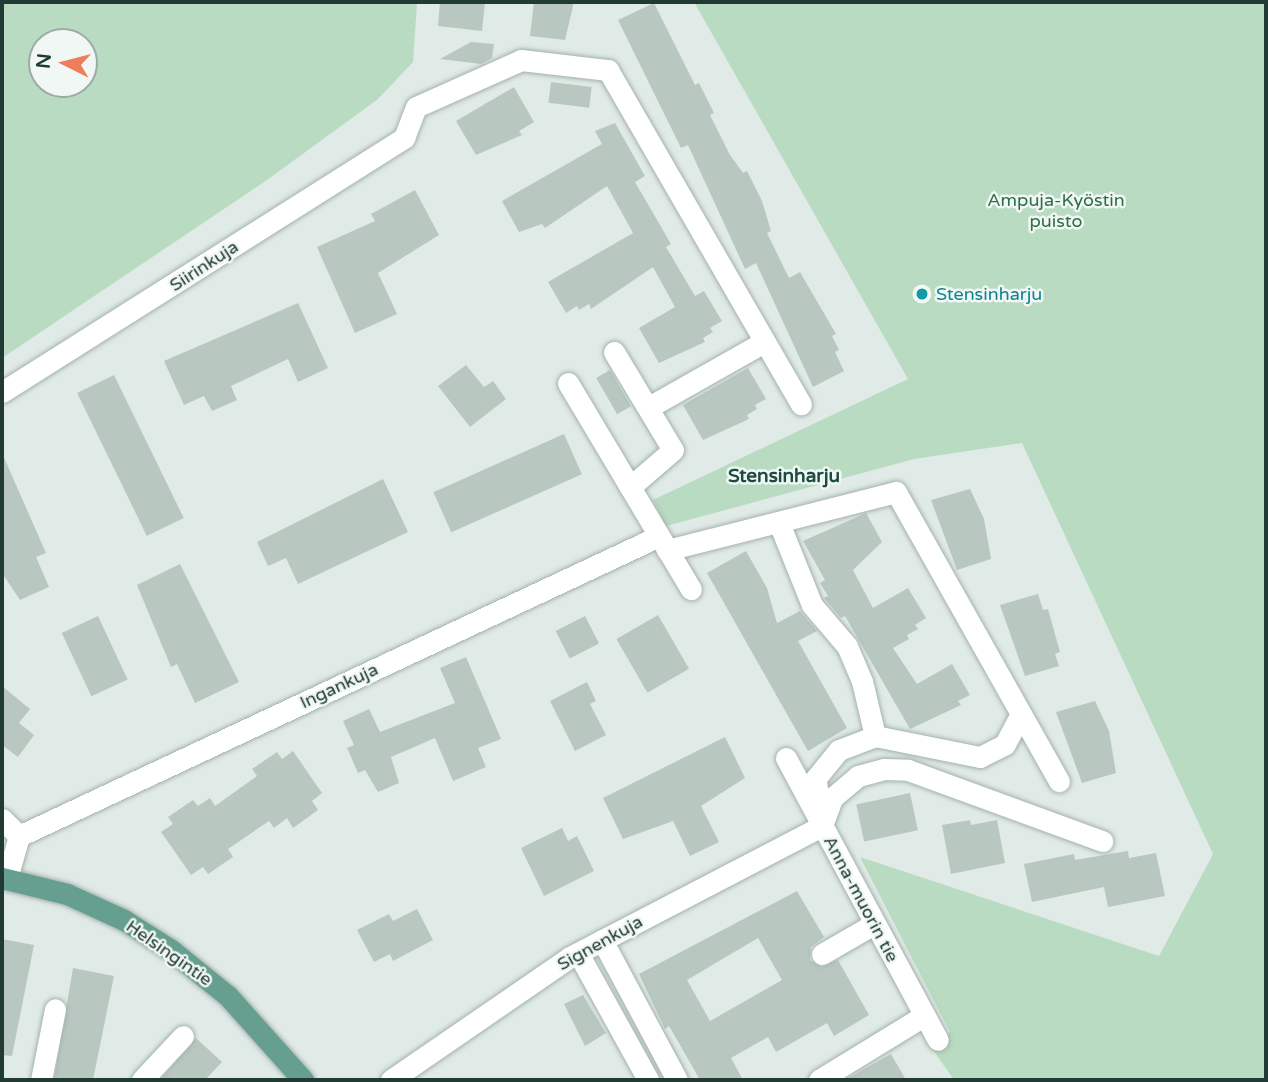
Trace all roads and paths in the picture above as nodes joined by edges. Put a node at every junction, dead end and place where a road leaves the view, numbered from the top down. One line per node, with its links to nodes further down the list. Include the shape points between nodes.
1 (764, 342): 4 (street, Siirinkuja, via 608,71 521,60 416,107 404,138); 5 (street); 6 (street)
2 (614, 352): 6 (street)
3 (568, 383): 7 (street)
4 (2, 392)
5 (801, 404)
6 (649, 408): 7 (street, via 673,450)
7 (630, 487): 9 (street)
8 (779, 523): 9 (street, Ingankuja); 11 (street, Ingankuja, via 896,492); 12 (street, via 812,605 847,646 862,681)
9 (663, 543): 10 (street); 17 (street, Ingankuja)
10 (691, 589)
11 (1021, 714): 12 (street, via 1005,744 980,757); 14 (street)
12 (875, 736): 16 (street, via 839,750 816,778)
13 (786, 758): 16 (street, Anna-muorin tie)
14 (1059, 781)
15 (2, 819): 17 (street)
16 (822, 826): 18 (street, via 832,798 859,776 884,769 908,770); 20 (street, Anna-muorin tie); 21 (street, Signenkuja)
17 (19, 836): 19 (street)
18 (1102, 841)
19 (4, 878): 30 (main road, Helsingintie, via 67,894 124,920 171,950 228,996)
20 (874, 924): 23 (street); 25 (street, Anna-muorin tie)
21 (603, 940): 22 (street, Signenkuja); 33 (street)
22 (578, 953): 31 (street, Signenkuja); 32 (street)
23 (821, 954)
24 (55, 1009): 28 (street)
25 (925, 1016): 27 (street, Anna-muorin tie); 34 (street)
26 (183, 1036): 29 (street)
27 (938, 1040)
28 (41, 1080)
29 (142, 1080)
30 (303, 1080)
31 (391, 1080)
32 (648, 1080)
33 (677, 1080)
34 (818, 1080)

